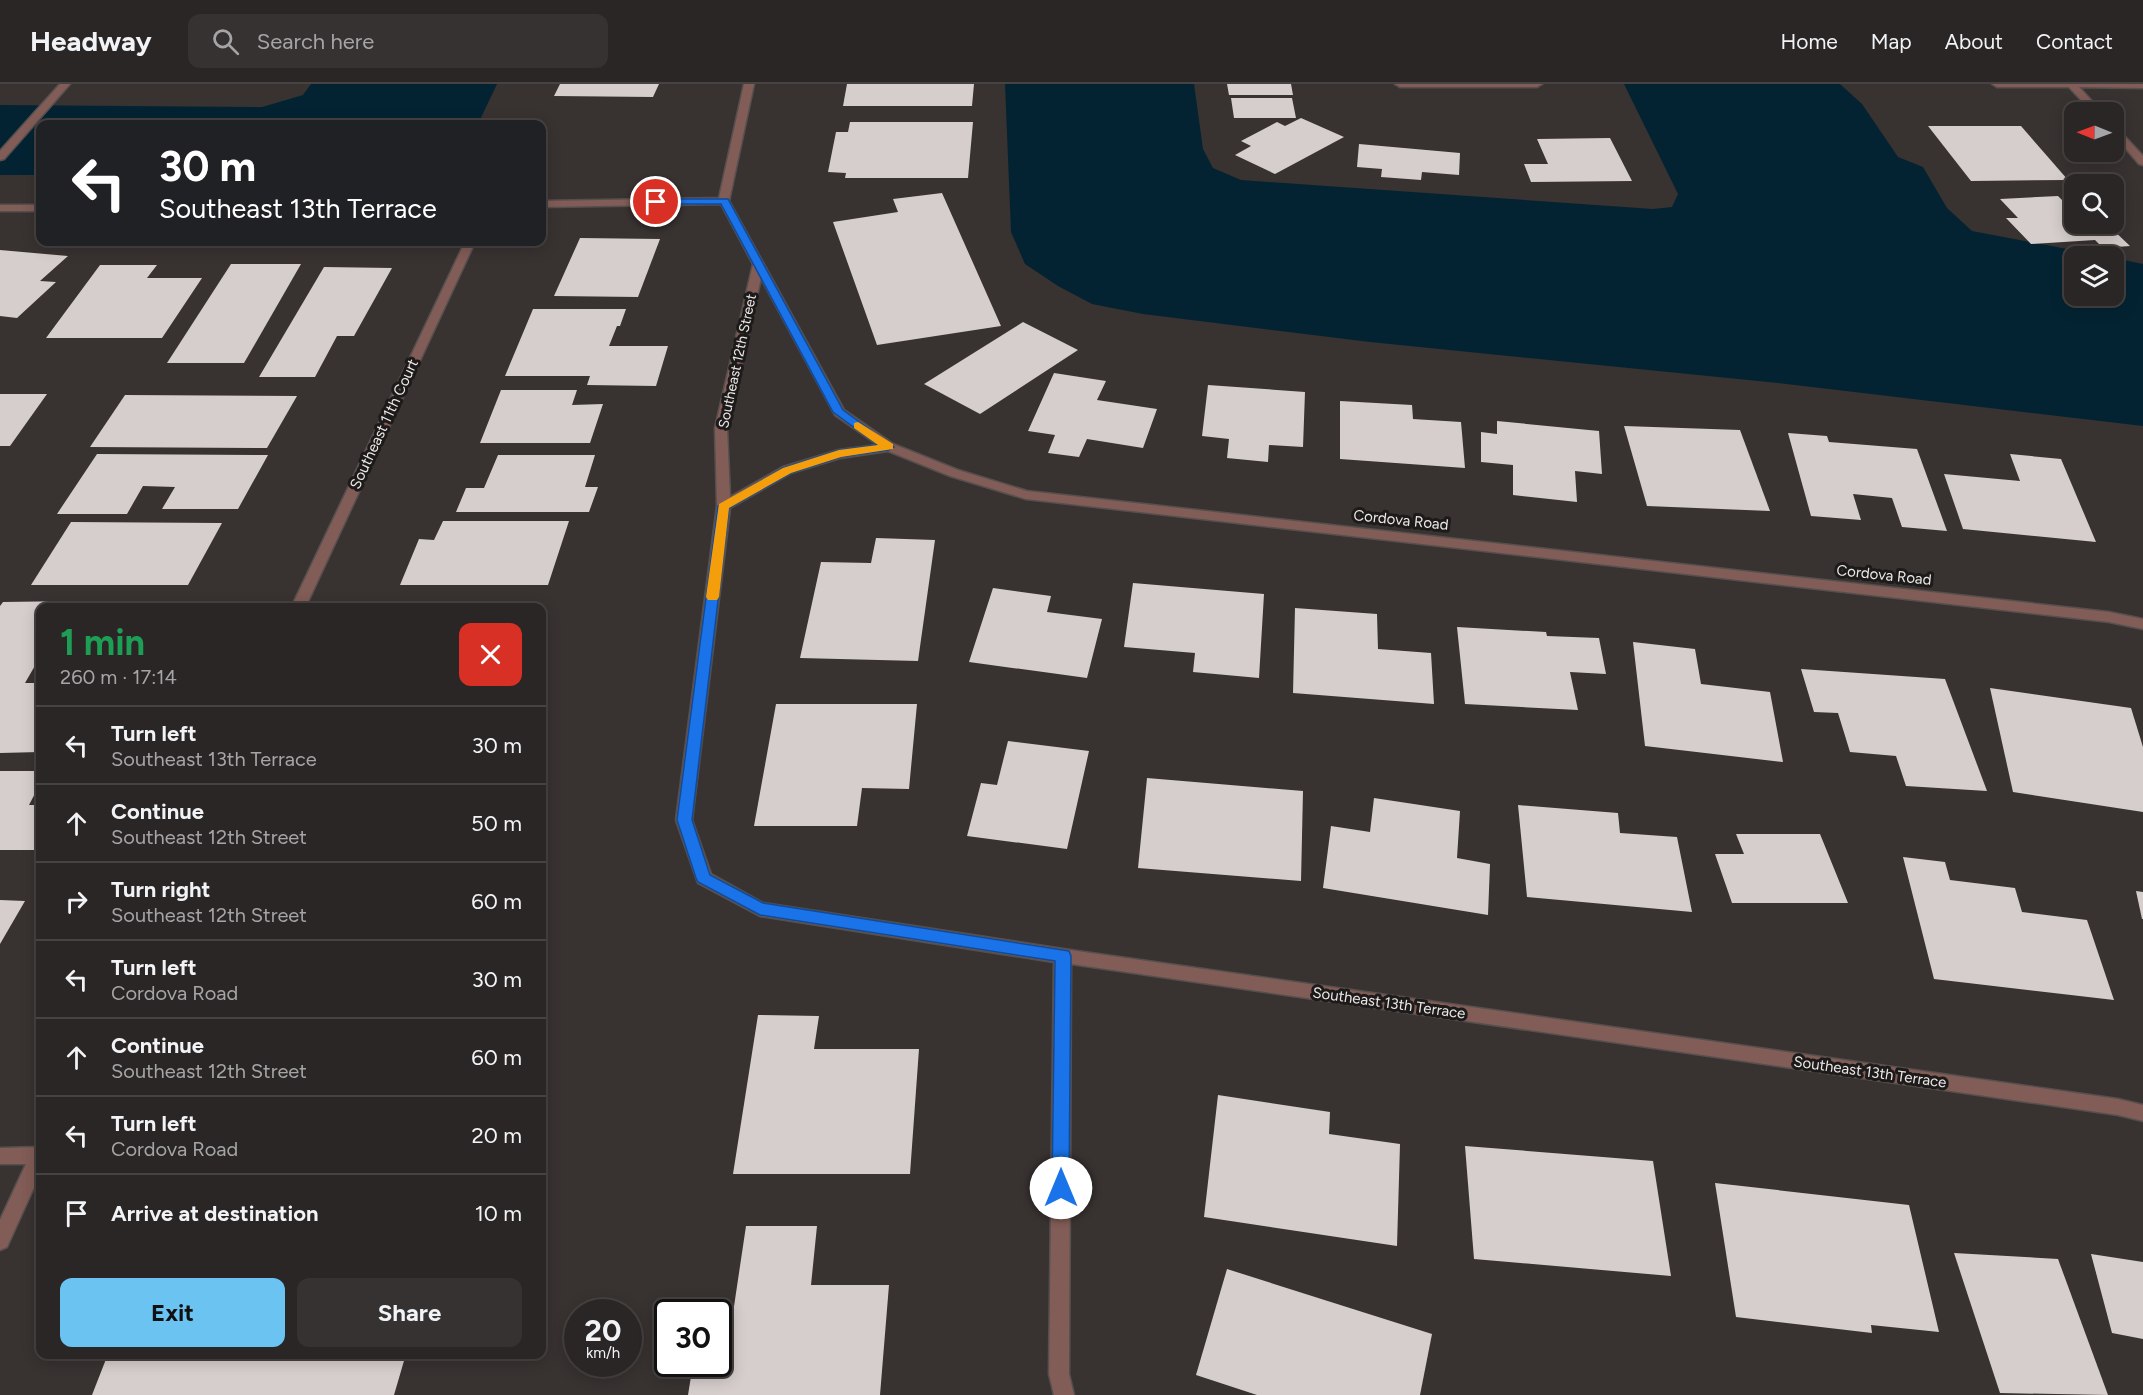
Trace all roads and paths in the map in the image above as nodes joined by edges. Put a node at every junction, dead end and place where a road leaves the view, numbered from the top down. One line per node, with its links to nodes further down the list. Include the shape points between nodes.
1 (65, 84): 10 (street)
2 (749, 84): 12 (street)
3 (1400, 84): 4 (street)
4 (1537, 84)
5 (1997, 84): 6 (street)
6 (2071, 84): 7 (street); 8 (street)
7 (2143, 85)
8 (2088, 102)
9 (2124, 141): 11 (street)
10 (0, 158)
11 (2143, 162)
12 (724, 201): 13 (street); 17 (street)
13 (546, 204)
14 (0, 208): 15 (street)
15 (36, 208)
16 (468, 246): 20 (street, Southeast 11th Court)
17 (758, 265): 18 (street, Cordova Road, via 839,412); 19 (street, Southeast 12th Street, via 721,428)
18 (889, 447): 19 (street, via 839,454 787,470); 21 (street, Cordova Road, via 954,473 1026,495 2109,617)
19 (724, 506): 22 (street, Southeast 12th Street)
20 (300, 603)
21 (2143, 624)
22 (684, 820): 23 (street, Southeast 13th Terrace, via 704,878 760,909)
23 (1063, 956): 24 (street, Southeast 13th Terrace); 29 (street, via 1059,1374)
24 (2143, 1113)
25 (0, 1156): 26 (street)
26 (36, 1156)
27 (36, 1164): 28 (street)
28 (0, 1241)
29 (1064, 1395)

